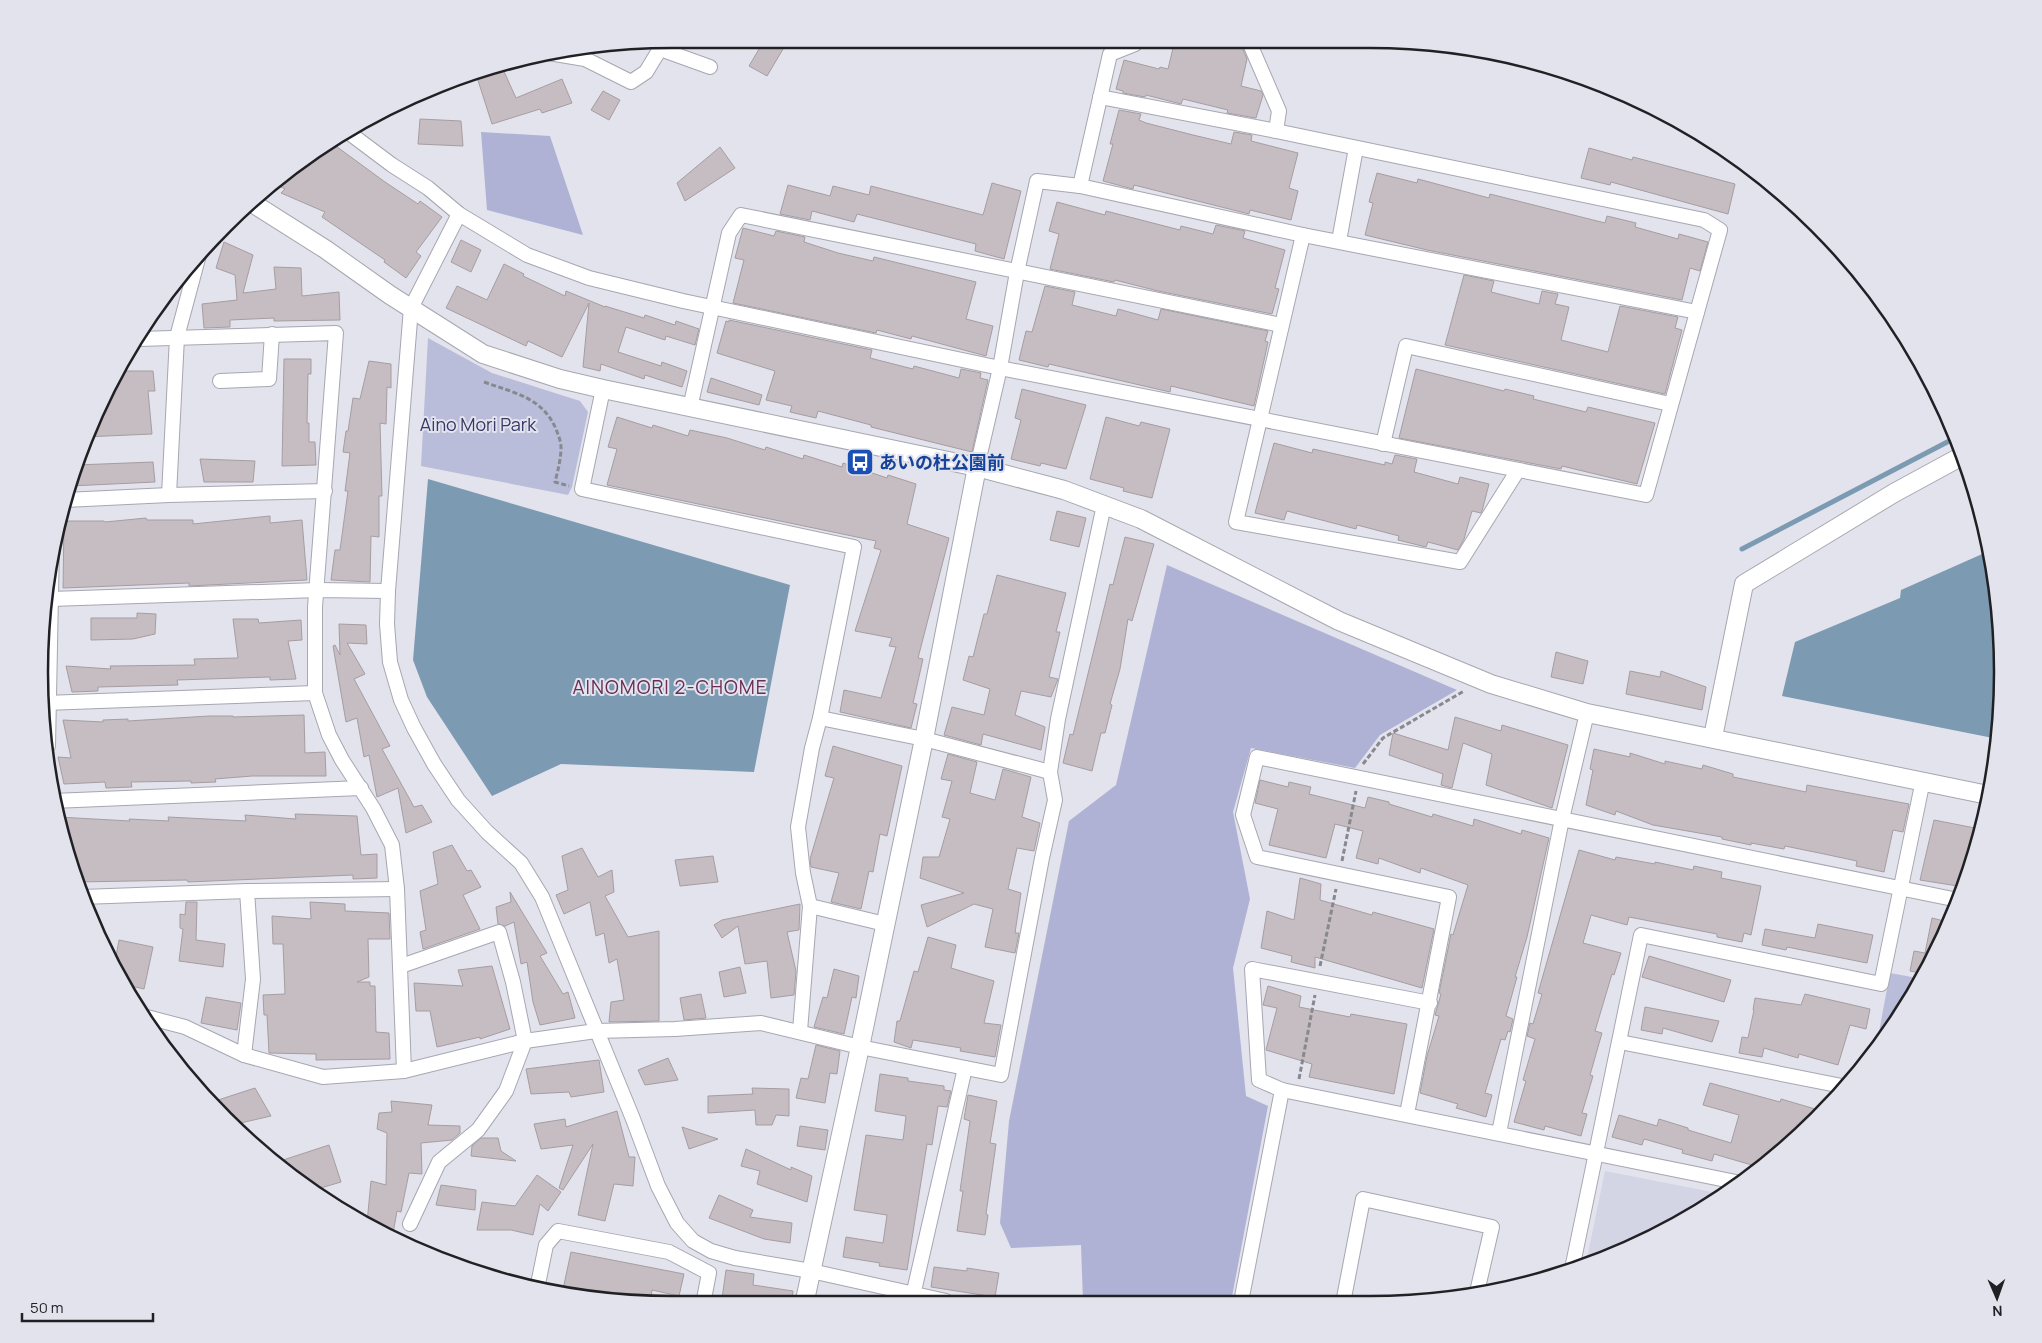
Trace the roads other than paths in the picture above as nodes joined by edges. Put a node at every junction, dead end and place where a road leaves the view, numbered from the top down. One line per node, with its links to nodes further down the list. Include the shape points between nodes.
1 (1128, 47): 5 (street, via 1110,54)
2 (1251, 47): 6 (street, via 1279,111)
3 (567, 56): 4 (street, via 585,59 631,82 646,72 660,49)
4 (710, 67)
5 (1100, 97): 6 (street); 9 (street)
6 (1276, 131): 8 (street)
7 (352, 135): 11 (street)
8 (1356, 148): 13 (street); 18 (street, via 1704,220 1720,230)
9 (1080, 186): 12 (street); 15 (street, via 1037,181)
10 (256, 206): 17 (street)
11 (460, 214): 16 (street, via 527,255 559,268); 17 (street)
12 (1304, 235): 13 (street); 19 (street)
13 (1339, 241): 18 (street)
14 (194, 270): 21 (street)
15 (1017, 272): 16 (street, via 740,215 729,233); 19 (street); 23 (street)
16 (713, 307): 23 (street); 27 (street)
17 (411, 308): 25 (street, via 482,354); 38 (street)
18 (1697, 312): 26 (street)
19 (1281, 325): 28 (street)
20 (272, 334): 21 (street); 24 (street, via 269,379); 33 (street, via 336,333)
21 (176, 336): 22 (street); 34 (street)
22 (145, 338)
23 (1000, 368): 28 (street); 31 (street)
24 (220, 381)
25 (603, 389): 27 (street); 45 (street, via 582,489 854,547)
26 (1670, 404): 29 (street, via 1406,346); 32 (street, via 1646,495)
27 (690, 408): 31 (street)
28 (1260, 419): 29 (street); 32 (street, via 1236,522 1460,562)
29 (1382, 444): 32 (street)
30 (1957, 459): 46 (street, via 1894,492 1744,584)
31 (977, 467): 36 (street, via 1064,490); 47 (street)
32 (1518, 470)
33 (325, 491): 34 (street); 37 (street)
34 (169, 495): 35 (street)
35 (72, 500)
36 (1104, 505): 44 (street, via 1141,519 1338,621 1482,681); 48 (street, via 1058,719)
37 (318, 590): 38 (street); 39 (street); 42 (street)
38 (388, 591): 64 (street, via 390,662 401,700 414,728 458,800 522,863 542,897)
39 (52, 600)
40 (50, 617): 41 (street)
41 (48, 675)
42 (315, 692): 43 (street); 50 (street, via 329,736)
43 (49, 703)
44 (1587, 712): 46 (street); 53 (street)
45 (820, 718): 47 (street); 59 (street, via 798,827)
46 (1713, 737): 49 (street)
47 (924, 739): 48 (street); 60 (street)
48 (1050, 772): 70 (street, via 1055,800 1001,1075)
49 (1923, 780): 51 (street); 54 (street)
50 (361, 788): 52 (street); 55 (street, via 392,845)
51 (1983, 793)
52 (61, 801)
53 (1562, 819): 54 (street); 62 (street, via 1257,757 1243,815 1257,857 1450,897); 75 (street)
54 (1901, 888): 58 (street); 67 (street, via 1881,984 1641,935)
55 (397, 889): 56 (street); 61 (street)
56 (247, 891): 57 (street); 69 (street, via 253,979)
57 (90, 897)
58 (1951, 899)
59 (810, 906): 60 (street); 65 (street)
60 (885, 924): 68 (street)
61 (400, 966): 66 (street, via 499,932); 71 (street)
62 (1430, 1003): 73 (street, via 1252,969 1259,1080); 74 (street)
63 (154, 1019): 69 (street, via 185,1027)
64 (596, 1031): 65 (street, via 761,1023); 66 (street); 80 (street, via 658,1186 677,1223 693,1241 711,1251 735,1258)
65 (800, 1032): 68 (street)
66 (525, 1041): 71 (street); 78 (street, via 506,1091 478,1130 439,1162)
67 (1620, 1042): 72 (street); 76 (street)
68 (860, 1047): 70 (street); 80 (street)
69 (244, 1055): 71 (street, via 323,1077)
70 (965, 1068): 86 (street)
71 (404, 1071)
72 (1838, 1085)
73 (1282, 1090): 74 (street); 87 (street)
74 (1407, 1114): 75 (street)
75 (1499, 1133): 76 (street)
76 (1597, 1154): 77 (street); 79 (street)
77 (1730, 1181)
78 (410, 1224)
79 (1574, 1261)
80 (811, 1271): 84 (street); 85 (street)
81 (538, 1281): 83 (street, via 546,1245 558,1231 669,1252 709,1273)
82 (1478, 1286): 88 (street, via 1492,1226 1363,1199)
83 (705, 1296)
84 (806, 1296)
85 (909, 1296)
86 (913, 1296)
87 (1242, 1296)
88 (1345, 1296)

